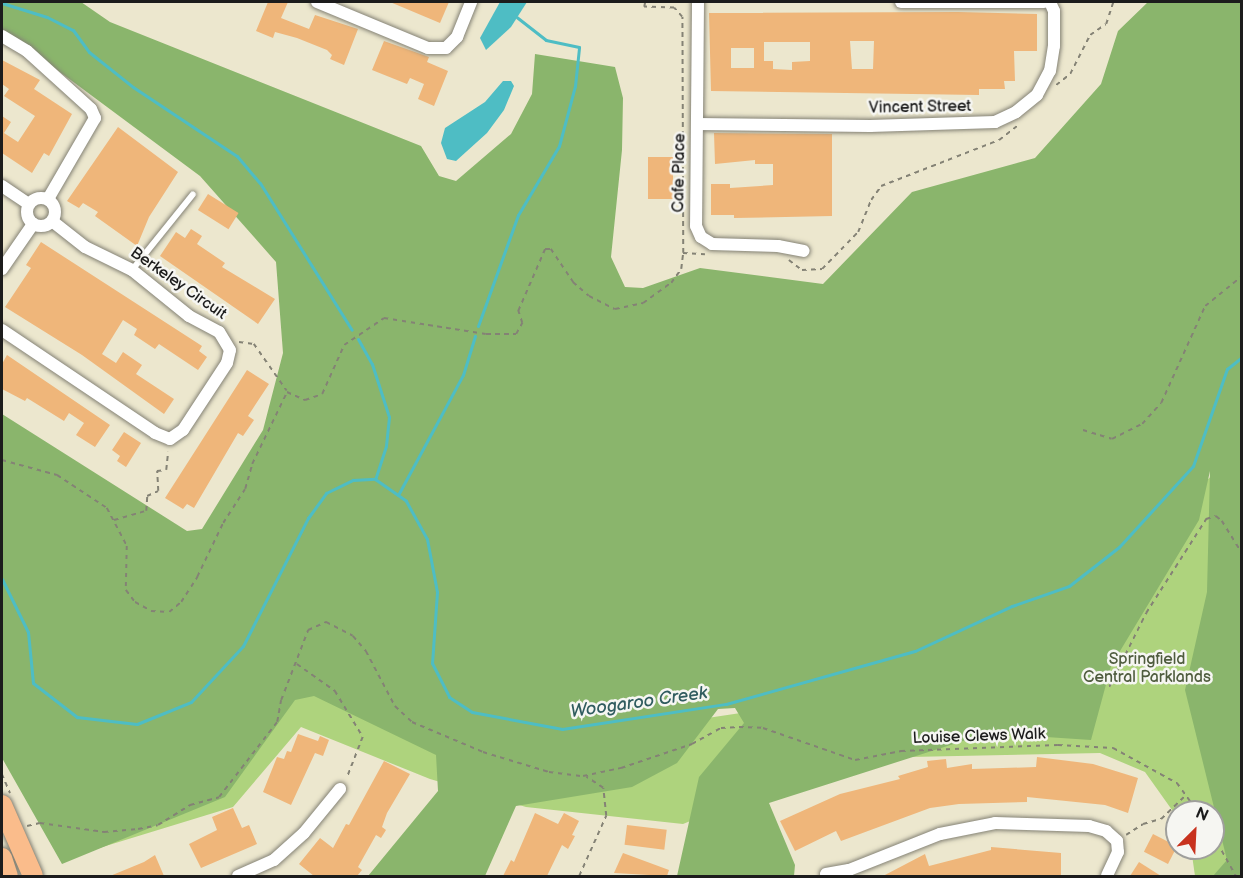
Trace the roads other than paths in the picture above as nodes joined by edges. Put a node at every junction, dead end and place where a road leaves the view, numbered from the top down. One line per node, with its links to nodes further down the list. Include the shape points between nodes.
1 (317, 2): 7 (street)
2 (471, 2): 7 (street, via 457,37 446,48 428,48)
3 (698, 2): 9 (street, Cafe Place)
4 (901, 2): 5 (street)
5 (1044, 2)
6 (1050, 2): 9 (street, Vincent Street, via 1054,11 1050,71 1037,95 995,122 870,126)
7 (335, 5)
8 (2, 36): 12 (street, via 27,51 91,109 95,118)
9 (697, 124): 16 (street, Cafe Place, via 696,226 701,237 712,244 778,246)
10 (2, 186): 13 (street)
11 (193, 194): 18 (lane)
12 (48, 200): 13 (street, via 39,198); 14 (street, via 55,211)
13 (28, 204): 15 (street, via 27,215)
14 (52, 221): 15 (street, via 43,226); 18 (street, Berkeley Circuit, via 85,247)
15 (33, 224): 17 (street)
16 (804, 251)
17 (2, 269)
18 (132, 270): 19 (street, Berkeley Circuit, via 189,316 219,332 228,344 229,357 223,369 183,430 170,439 155,433)
19 (2, 330)
20 (339, 789): 26 (street, via 304,833 274,860)
21 (2, 805): 25 (main road)
22 (2, 858): 24 (main road)
23 (826, 874): 27 (street, via 849,870 940,834 995,823 1089,826 1106,831 1117,841 1116,859)
24 (8, 876)
25 (33, 876)
26 (238, 876)
27 (1107, 876)

